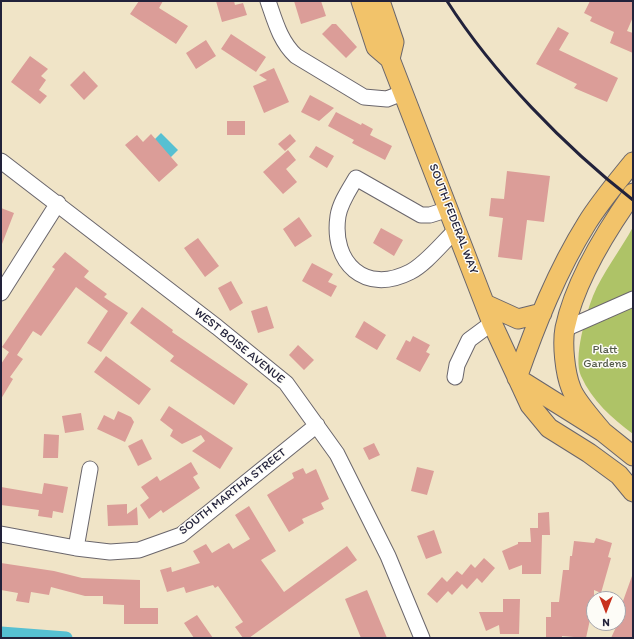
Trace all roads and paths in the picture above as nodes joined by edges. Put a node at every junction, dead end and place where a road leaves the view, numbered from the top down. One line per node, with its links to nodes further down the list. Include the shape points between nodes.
1 (268, 1): 5 (street, via 286,47 296,56 364,97 387,99)
2 (361, 1): 4 (main road, SOUTH FEDERAL WAY, via 376,47)
3 (380, 1): 4 (main road, SOUTH FEDERAL WAY, via 394,42)
4 (390, 59): 5 (main road, SOUTH FEDERAL WAY)
5 (402, 93): 10 (main road, SOUTH FEDERAL WAY)
6 (1, 161): 9 (street, WEST BOISE AVENUE)
7 (633, 162): 15 (main road, via 587,223)
8 (633, 193): 17 (main road, via 596,251 577,292)
9 (58, 203): 12 (street); 20 (street, WEST BOISE AVENUE, via 286,383)
10 (449, 209): 11 (main road, SOUTH FEDERAL WAY); 11 (street, via 421,215 356,178 338,215 338,242 342,255 347,265 361,276 383,281 411,272)
11 (457, 229): 14 (main road, SOUTH FEDERAL WAY)
12 (1, 293)
13 (633, 299): 17 (street)
14 (485, 304): 15 (main road, via 518,319); 16 (main road, SOUTH FEDERAL WAY)
15 (542, 313): 19 (main road)
16 (492, 323): 18 (street, via 469,340 457,365); 19 (main road, SOUTH FEDERAL WAY)
17 (565, 329): 21 (main road, via 565,364 571,389)
18 (455, 377)
19 (517, 378): 21 (main road); 24 (main road, SOUTH FEDERAL WAY, via 530,405 549,428 619,475)
20 (317, 425): 26 (street, SOUTH MARTHA STREET, via 181,535 139,550 110,552); 27 (street, WEST BOISE AVENUE, via 337,454 369,516)
21 (603, 432): 22 (main road)
22 (633, 456)
23 (90, 468): 26 (street)
24 (633, 492)
25 (1, 534): 26 (street, SOUTH MARTHA STREET)
26 (76, 548)
27 (422, 638)

